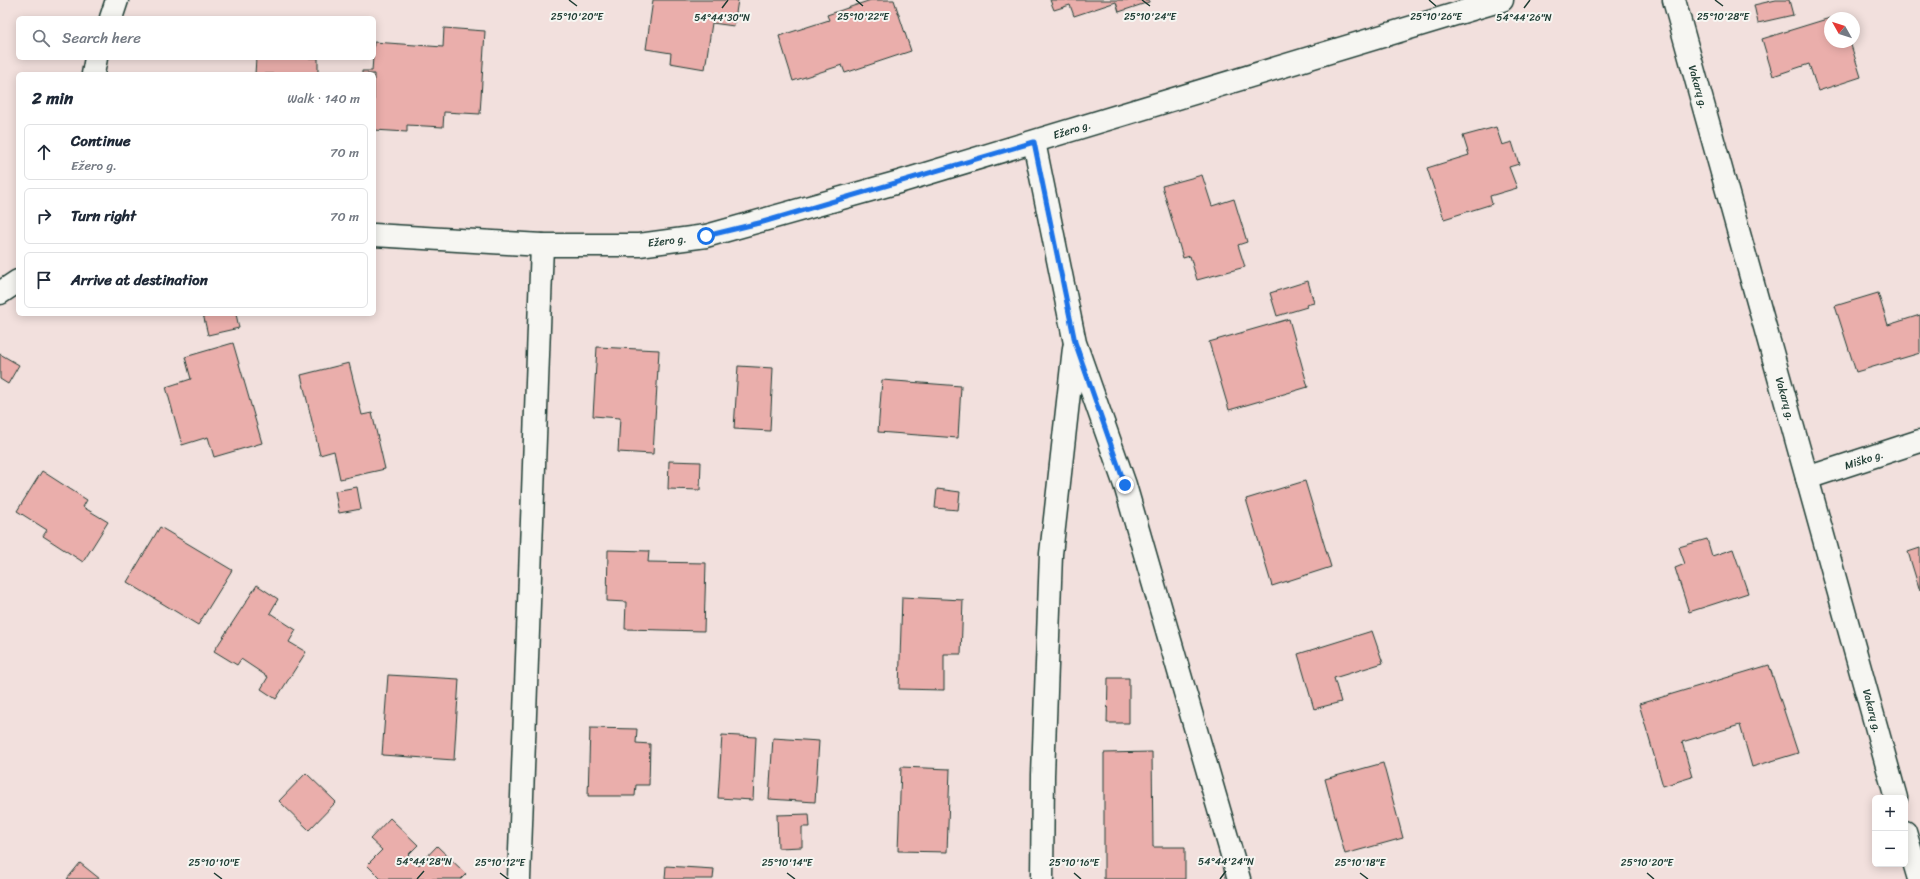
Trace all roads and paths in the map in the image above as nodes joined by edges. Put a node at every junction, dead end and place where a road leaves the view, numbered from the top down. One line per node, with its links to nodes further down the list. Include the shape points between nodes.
1 (117, 0): 4 (street)
2 (1502, 0): 7 (street, Ežero g.)
3 (1674, 0): 14 (street, Vakarų g.)
4 (112, 16)
5 (96, 60): 6 (street)
6 (93, 72)
7 (1034, 142): 9 (street, Ežero g., via 763,222 706,236 639,245); 12 (street)
8 (376, 235): 9 (street, Ežero g.)
9 (542, 245): 17 (street)
10 (16, 283): 11 (street)
11 (0, 293)
12 (1075, 342): 18 (street, via 1051,554); 19 (street, via 1125,485)
13 (1920, 441): 14 (street, Miško g.)
14 (1807, 478): 15 (street, Vakarų g.)
15 (1895, 795)
16 (1908, 842): 20 (street)
17 (519, 879)
18 (1042, 879)
19 (1239, 879)
20 (1919, 879)

